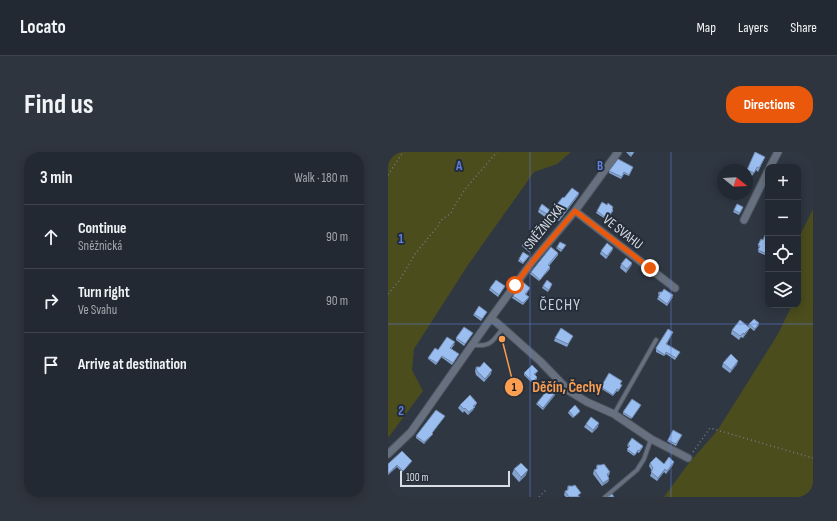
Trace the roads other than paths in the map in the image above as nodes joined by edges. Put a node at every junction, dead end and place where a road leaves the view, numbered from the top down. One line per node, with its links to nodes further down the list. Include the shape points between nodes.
1 (618, 152): 5 (street, SNĚŽNICKÁ)
2 (778, 152): 3 (street)
3 (772, 164)
4 (765, 177): 6 (street)
5 (575, 211): 7 (street, VE SVAHU); 8 (street, SNĚŽNICKÁ)
6 (744, 220)
7 (675, 288)
8 (490, 318): 9 (street); 11 (street, SNĚŽNICKÁ)
9 (503, 328): 11 (lane, via 490,344); 12 (street, via 569,391)
10 (656, 340): 12 (lane)
11 (472, 344): 14 (street, SNĚŽNICKÁ, via 412,432)
12 (614, 414): 13 (street)
13 (651, 439): 15 (street); 16 (lane, via 637,470)
14 (388, 454)
15 (688, 458)
16 (604, 497)

